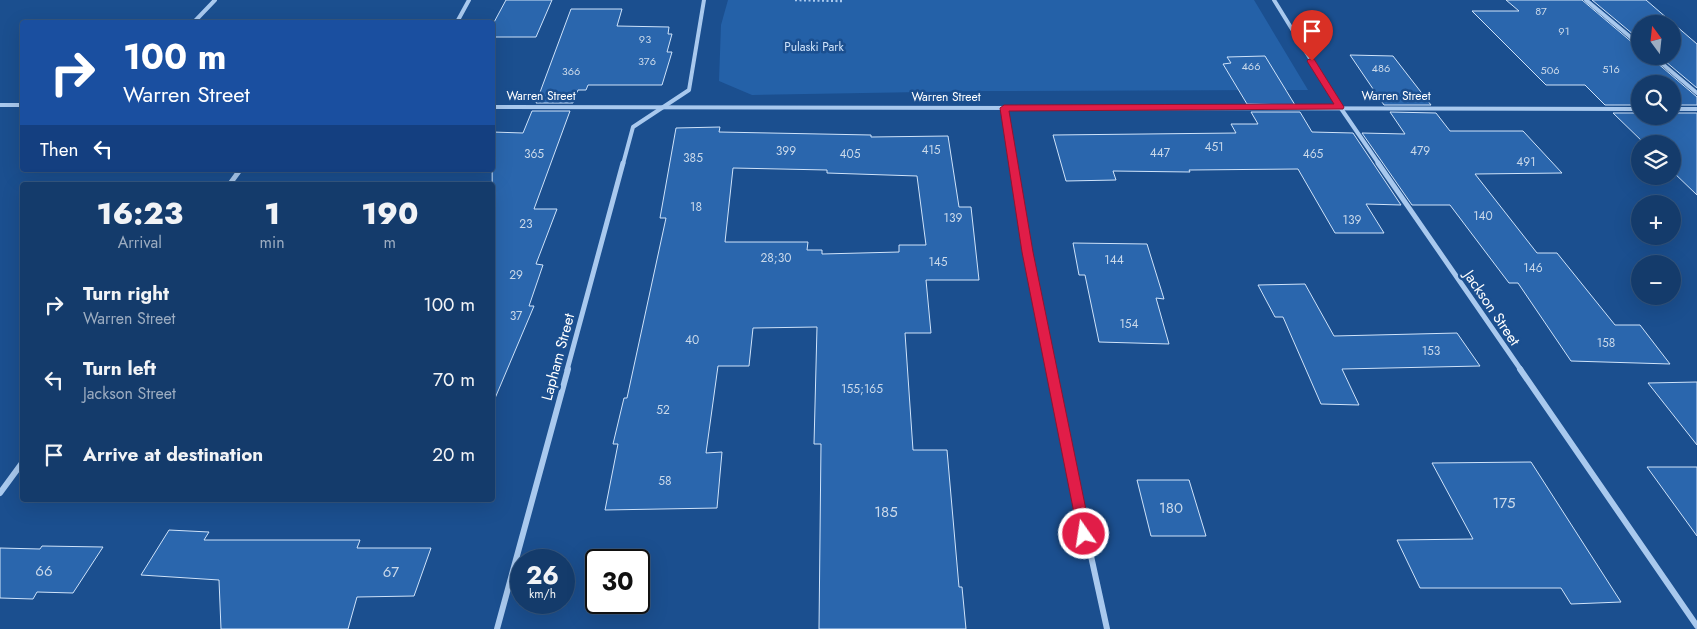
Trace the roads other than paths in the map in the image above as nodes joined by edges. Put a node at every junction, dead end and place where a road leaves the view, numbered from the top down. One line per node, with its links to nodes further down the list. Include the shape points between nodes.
1 (215, 0): 6 (street)
2 (469, 0): 7 (street)
3 (704, 0): 14 (street, Lapham Street, via 688,90)
4 (1274, 0): 15 (street, Jackson Street)
5 (1586, 0): 8 (street)
6 (196, 20)
7 (458, 20)
8 (1631, 38)
9 (1664, 65): 10 (street)
10 (1697, 93)
11 (0, 105): 12 (street)
12 (20, 105)
13 (495, 107): 14 (street, Warren Street)
14 (665, 107): 16 (street, Warren Street); 23 (street, Lapham Street, via 633,126)
15 (1340, 107): 16 (street, Warren Street); 17 (street, Warren Street); 22 (street, Jackson Street)
16 (1004, 108): 24 (street, via 1027,252 1071,476)
17 (1631, 109)
18 (1681, 109): 19 (street)
19 (1697, 109)
20 (20, 465): 21 (street)
21 (0, 493)
22 (1697, 626)
23 (497, 629)
24 (1107, 629)

